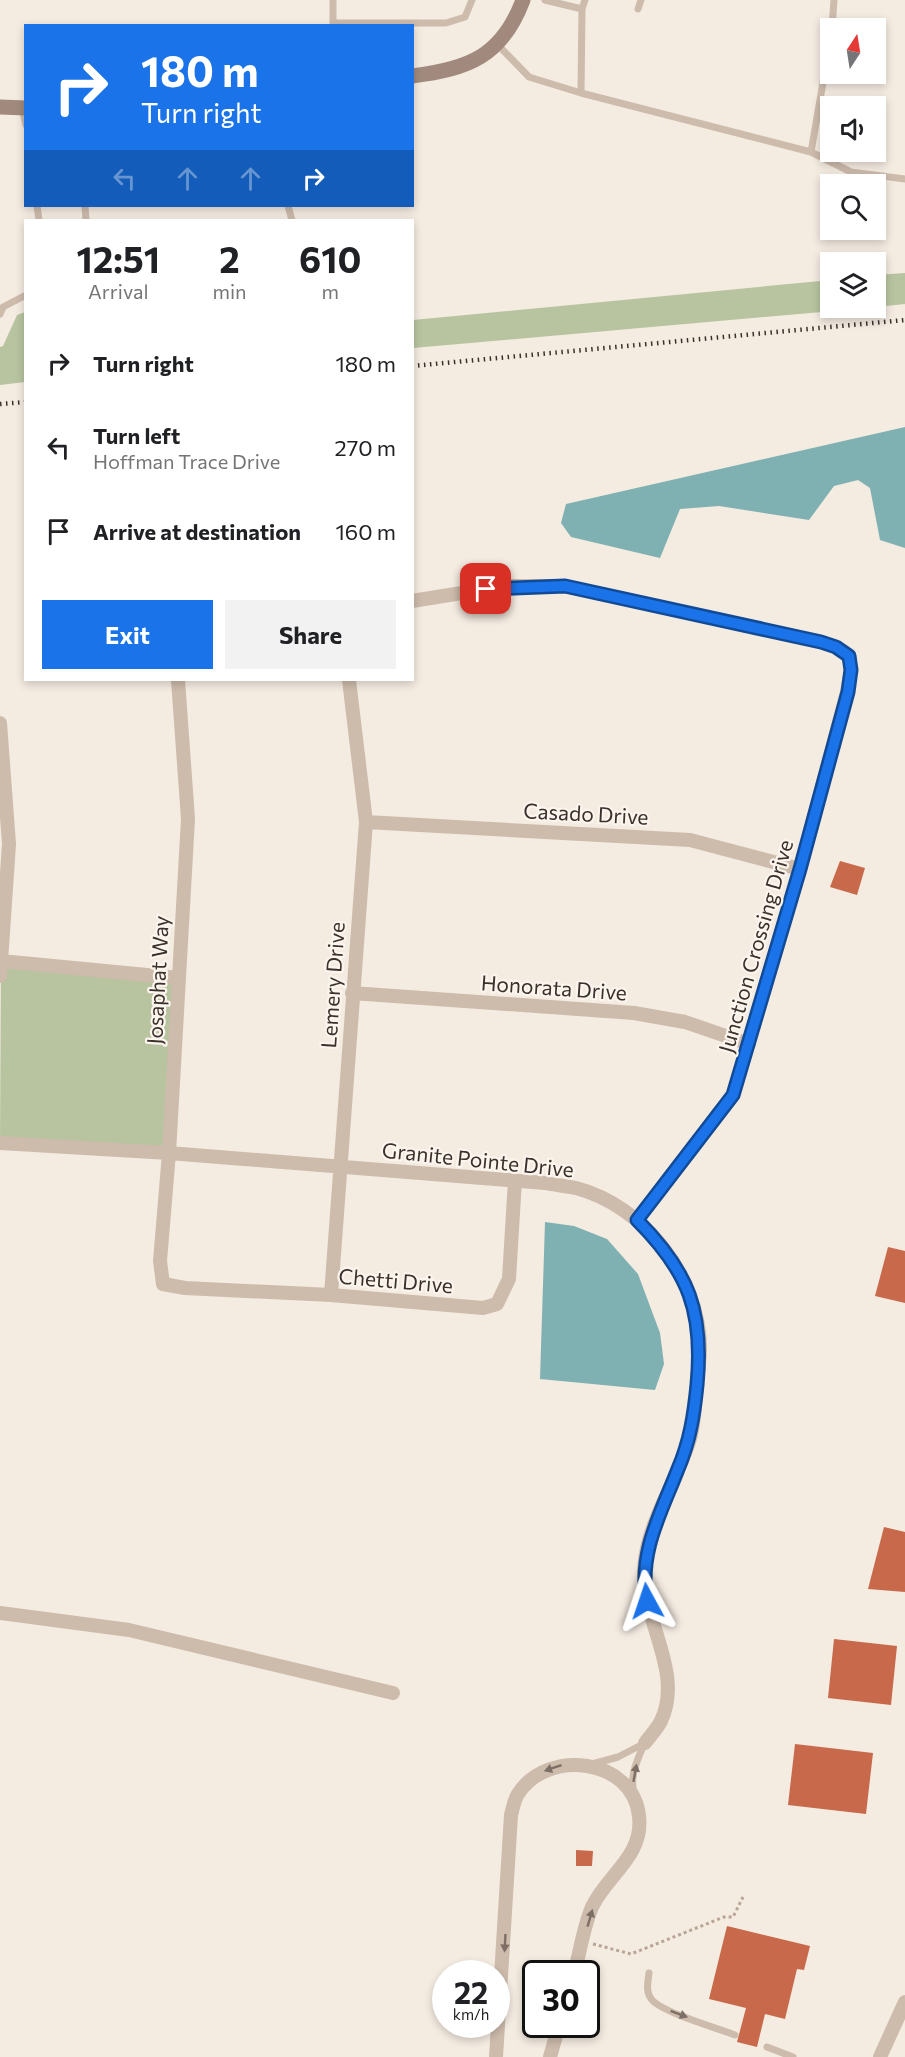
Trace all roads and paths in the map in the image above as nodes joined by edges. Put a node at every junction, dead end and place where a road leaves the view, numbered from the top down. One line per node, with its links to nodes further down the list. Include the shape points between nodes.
1 (333, 0): 11 (lane)
2 (472, 0): 11 (lane, via 465,17 446,23)
3 (524, 0): 12 (street, via 514,25)
4 (545, 0): 8 (lane)
5 (585, 0): 8 (lane)
6 (640, 0): 9 (lane)
7 (834, 0): 10 (lane)
8 (582, 9): 15 (lane)
9 (638, 9)
10 (833, 18)
11 (333, 24)
12 (497, 44): 13 (street, via 458,69); 15 (lane, via 529,77)
13 (414, 76)
14 (823, 84): 18 (lane)
15 (581, 93): 18 (lane)
16 (0, 107): 17 (street)
17 (24, 108)
18 (812, 152): 19 (lane, via 851,172)
19 (905, 179)
20 (24, 296): 21 (lane, via 3,307)
21 (0, 314)
22 (414, 601): 27 (street, Junction Crossing Drive, via 505,586 565,586 821,642 849,656 848,692)
23 (178, 681): 30 (street, Josaphat Way, via 188,819)
24 (349, 681): 26 (street, Lemery Drive)
25 (0, 723): 28 (street, via 9,844)
26 (366, 822): 27 (street, Casado Drive, via 690,840); 31 (street, Lemery Drive)
27 (800, 869): 32 (street, Junction Crossing Drive)
28 (1, 961): 29 (street); 30 (street)
29 (0, 976)
30 (178, 978): 34 (street, Josaphat Way)
31 (352, 993): 32 (street, Honorata Drive, via 634,1013 685,1022); 35 (street, Lemery Drive)
32 (749, 1044): 37 (street, Junction Crossing Drive, via 733,1095)
33 (0, 1143): 34 (street, Granite Pointe Drive)
34 (169, 1153): 35 (street, Granite Pointe Drive); 38 (street, Josaphat Way, via 160,1261)
35 (340, 1167): 36 (street, Granite Pointe Drive); 39 (street, Lemery Drive)
36 (515, 1180): 37 (street, Granite Pointe Drive, via 577,1189 609,1202); 39 (street, Chetti Drive, via 509,1279 497,1304 483,1308)
37 (637, 1220): 42 (street, Granite Pointe Drive, via 679,1270 693,1302 700,1346 690,1440 652,1531 644,1569 649,1613 669,1683 660,1722)
38 (163, 1284): 39 (street, Chetti Drive)
39 (331, 1295)
40 (0, 1613): 41 (street, via 129,1630)
41 (393, 1693)
42 (645, 1743): 43 (lane, via 618,1757); 44 (lane, one-way to 42, via 632,1786)
43 (588, 1765): 44 (street, via 621,1782); 53 (street, one-way to 53, via 550,1768 529,1781 516,1796 511,1815)
44 (637, 1804): 46 (street, one-way to 44, via 593,1906 637,1842)
45 (743, 1897): 46 (path, via 733,1917 724,1917 631,1954)
46 (583, 1941): 47 (street)
47 (578, 1960)
48 (650, 1973): 50 (lane, one-way to 50, via 647,1987 651,1999)
49 (905, 2002): 56 (street)
50 (735, 2035)
51 (555, 2038): 54 (street)
52 (767, 2047): 55 (lane)
53 (496, 2057)
54 (550, 2057)
55 (793, 2057)
56 (880, 2057)

